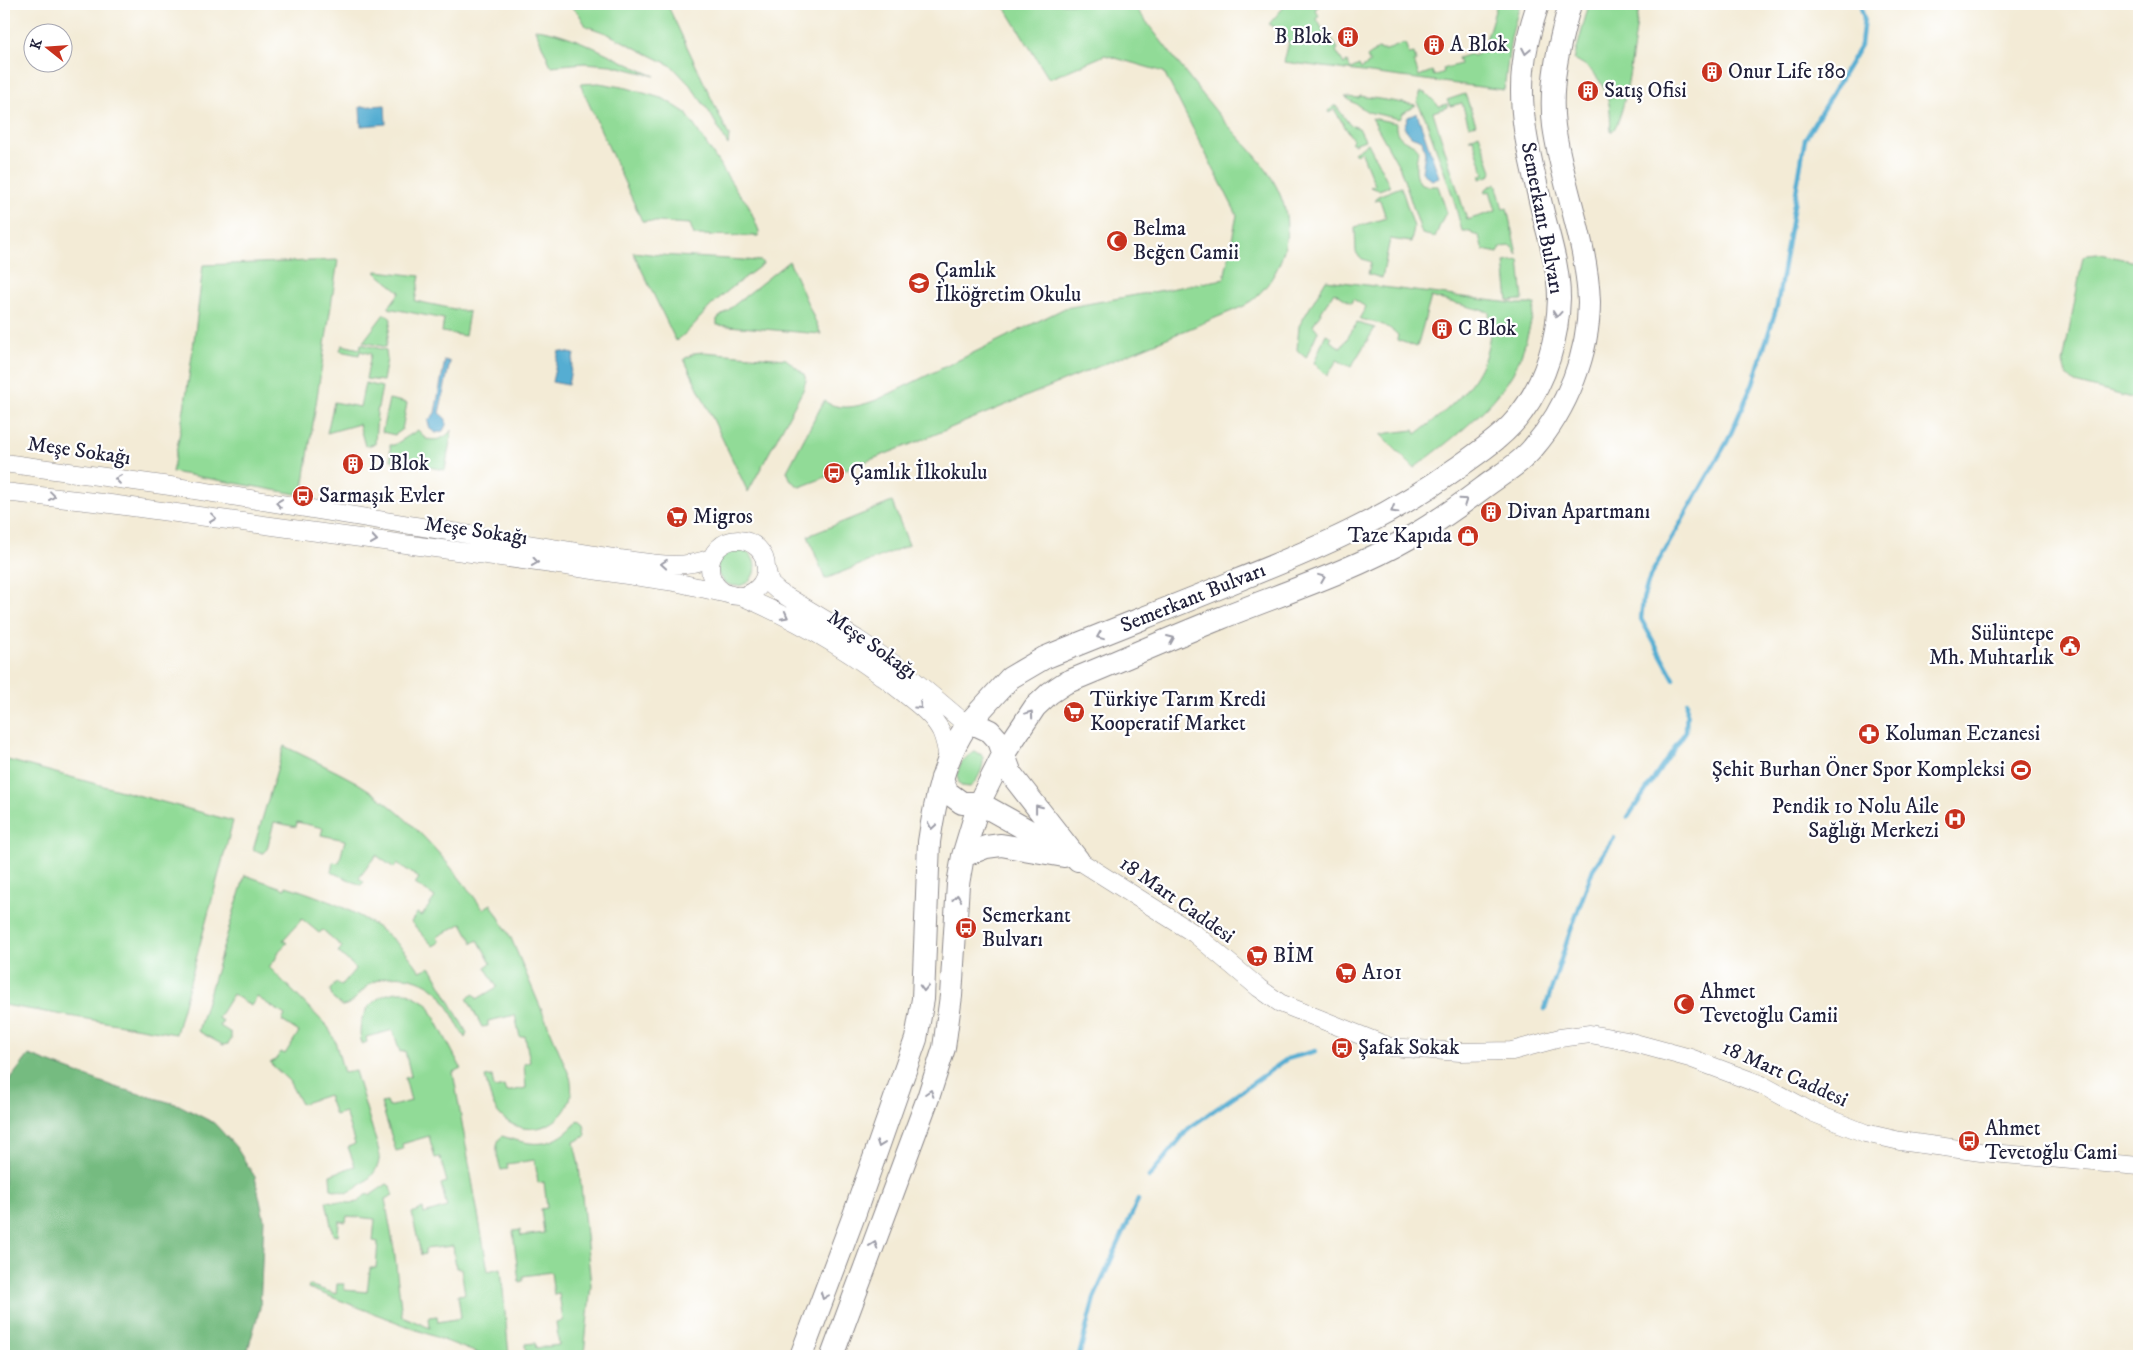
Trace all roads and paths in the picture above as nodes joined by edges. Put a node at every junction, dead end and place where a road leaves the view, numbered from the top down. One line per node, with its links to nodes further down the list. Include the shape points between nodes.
1 (1538, 4): 8 (main road, Semerkant Bulvarı, one-way to 8, via 1523,67 1522,98 1528,149 1553,254 1559,297 1548,361 1522,413 1488,446 1394,510 1310,552 1044,658 1010,678)
2 (1570, 4): 9 (main road, Semerkant Bulvarı, one-way to 2, via 1035,707 1065,683 1400,543 1473,496 1533,449 1563,404 1587,328 1587,274 1558,150 1553,102 1557,53)
3 (4, 463): 5 (street, Meşe Sokağı, one-way to 3, via 696,564 678,565 619,559 190,489)
4 (4, 492): 7 (street, Meşe Sokağı, one-way to 7, via 557,565 676,582)
5 (711, 558): 6 (street, via 722,544 739,540 756,547); 7 (street, via 711,577 716,585 723,592)
6 (765, 563): 7 (street, via 765,572 757,588 750,593); 8 (street, via 770,584 779,592 897,666)
7 (736, 595): 10 (street, Meşe Sokağı, one-way to 10, via 802,625 864,661 917,704 936,723 945,741)
8 (967, 725): 9 (main road, via 977,725 990,731 999,741); 10 (main road, Semerkant Bulvarı)
9 (1002, 755): 11 (main road, Semerkant Bulvarı); 13 (main road, one-way to 9, via 1011,774)
10 (945, 769): 11 (main road, via 948,792 962,803); 15 (main road, Semerkant Bulvarı, one-way to 15, via 929,842 923,999 916,1039)
11 (979, 802): 12 (main road, Semerkant Bulvarı); 13 (main road)
12 (963, 856): 13 (main road, via 986,846 1000,845); 16 (main road, Semerkant Bulvarı, one-way to 12, via 944,1048)
13 (1078, 860): 14 (street, 18 Mart Caddesi, via 1195,934 1280,1003 1390,1047 1460,1052 1512,1051 1590,1034 1690,1058 1762,1085 1814,1113 1874,1135 1981,1152)
14 (2139, 1166)
15 (801, 1356)
16 (832, 1356)

